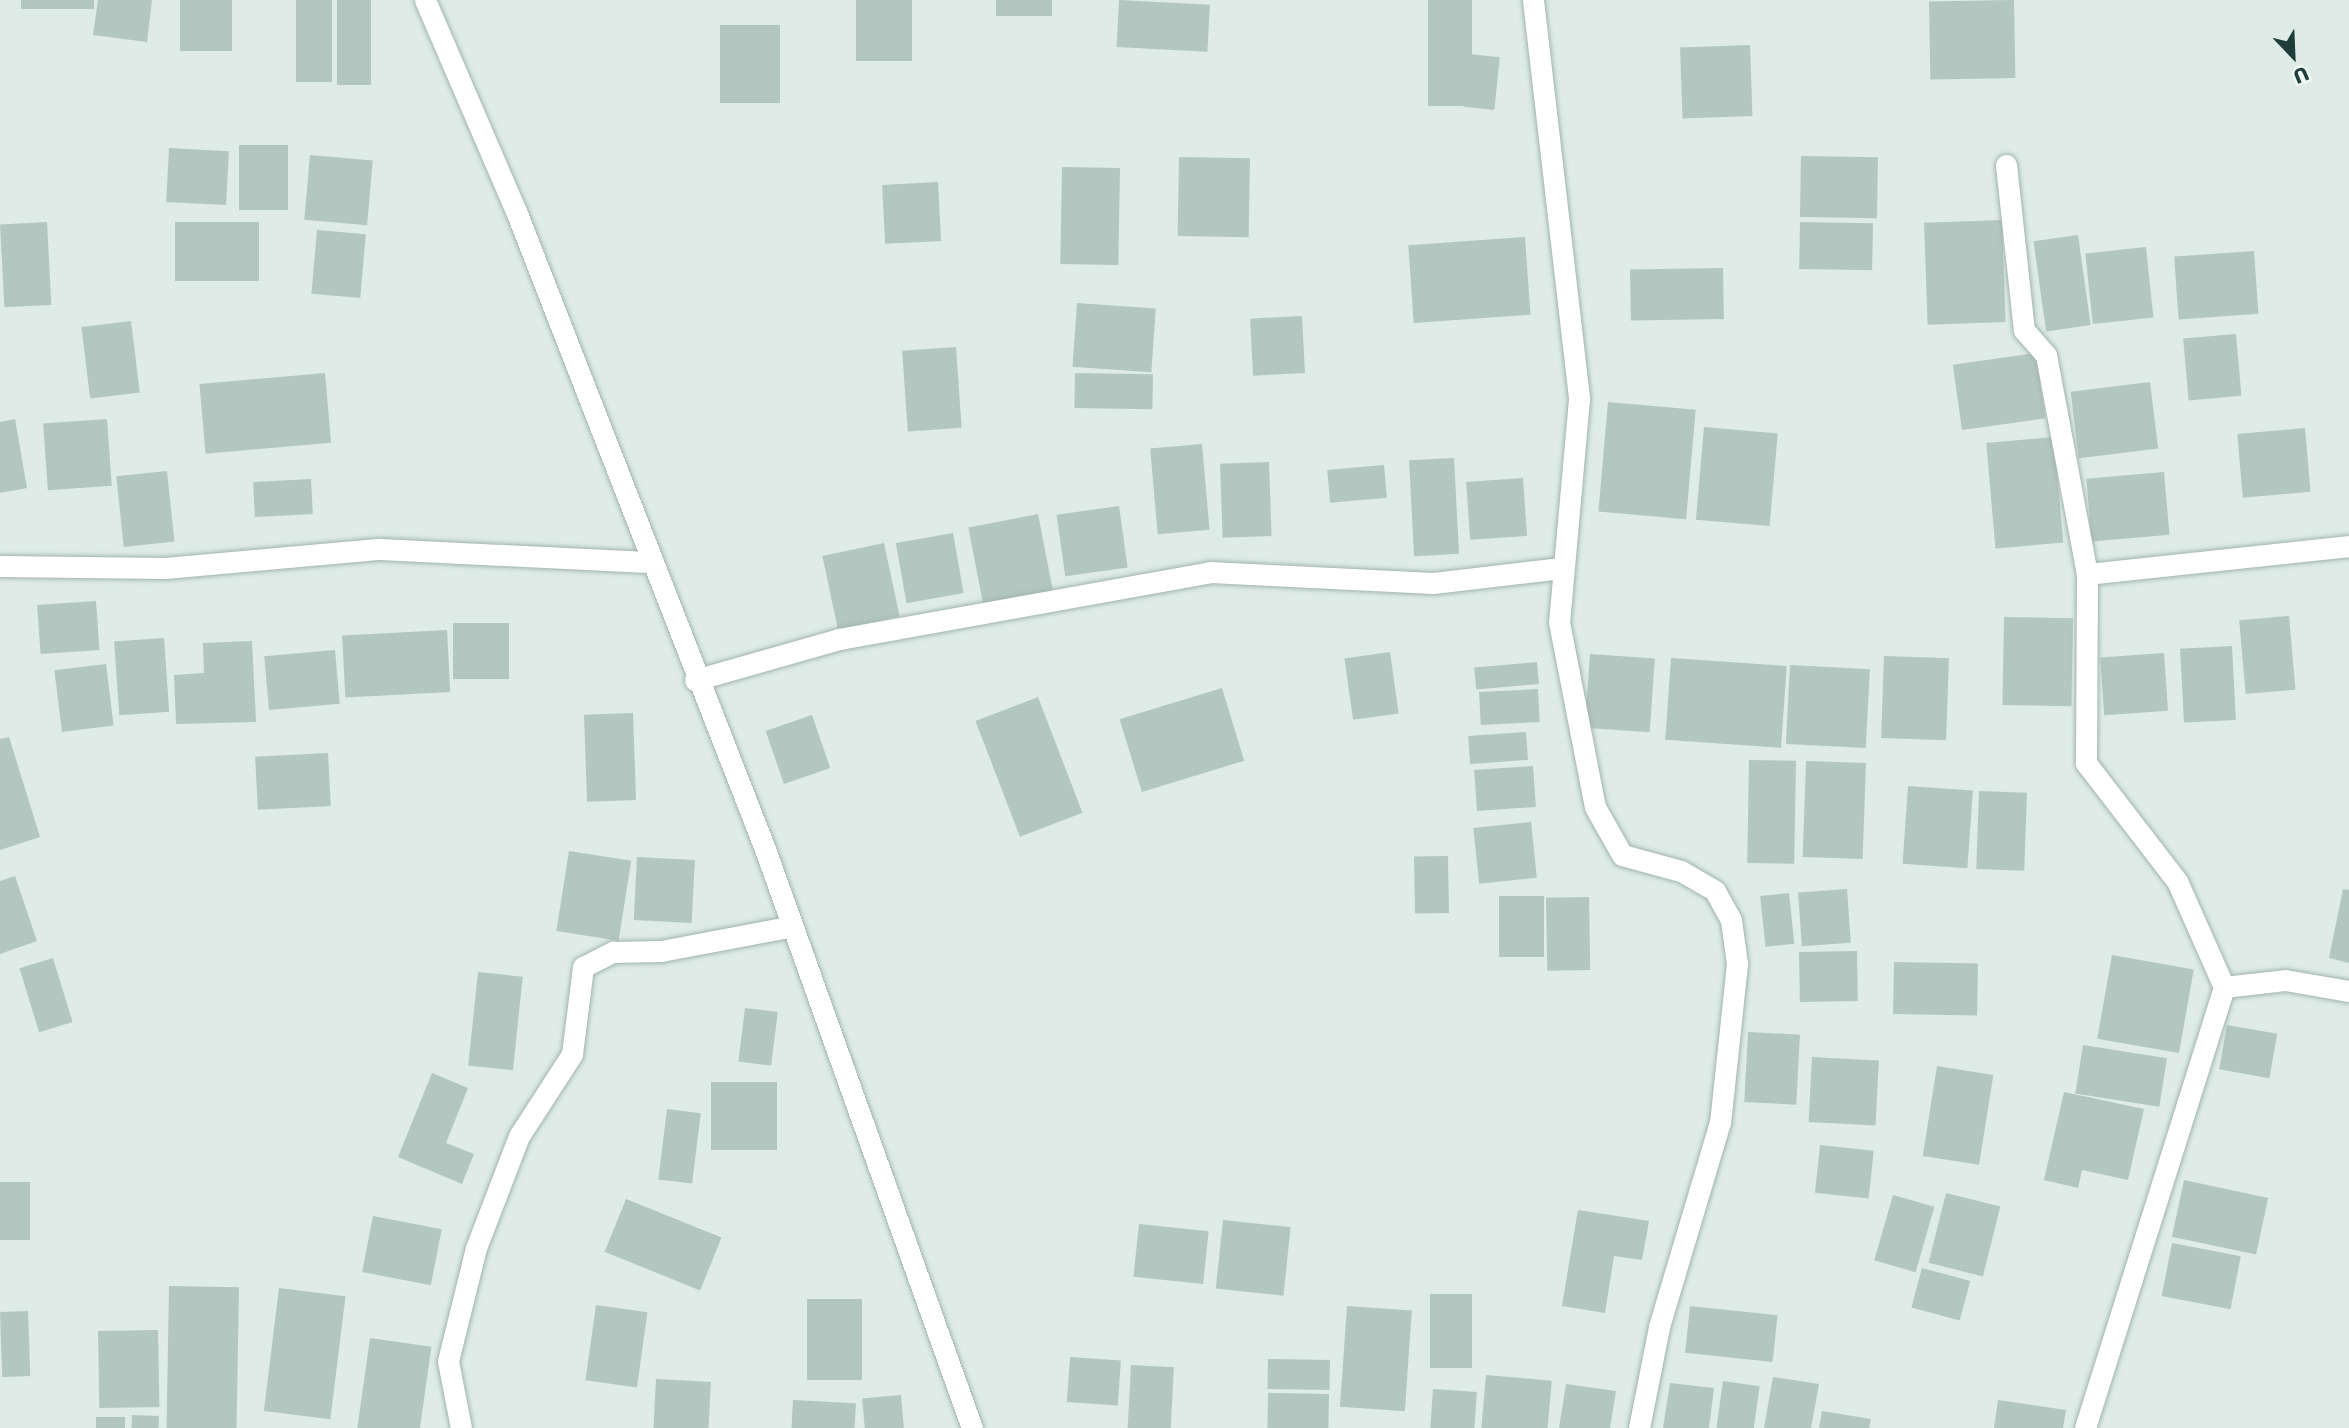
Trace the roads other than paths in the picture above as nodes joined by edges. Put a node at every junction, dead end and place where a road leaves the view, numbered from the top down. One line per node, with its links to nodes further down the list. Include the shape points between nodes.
1 (425, 0): 5 (street, via 516,211)
2 (1533, 0): 7 (street, via 1579,398)
3 (2006, 165): 8 (street, via 2024,330 2046,355)
4 (2349, 546): 8 (street)
5 (648, 562): 6 (street, via 380,550 165,568); 9 (street)
6 (0, 566)
7 (1561, 568): 9 (street, via 1433,583 1210,572 924,621); 15 (street, via 1559,622 1595,807 1607,837 1622,855 1681,872 1715,891 1731,920 1737,964 1720,1122 1659,1327)
8 (2087, 574): 11 (street, via 2086,763 2177,881)
9 (695, 680): 10 (street)
10 (793, 926): 13 (street, via 661,951 613,952 583,967 572,1054 519,1136 476,1248 448,1361); 14 (street)
11 (2224, 987): 12 (street, via 2285,980); 16 (street)
12 (2349, 991)
13 (461, 1428)
14 (972, 1428)
15 (1639, 1428)
16 (2085, 1428)

